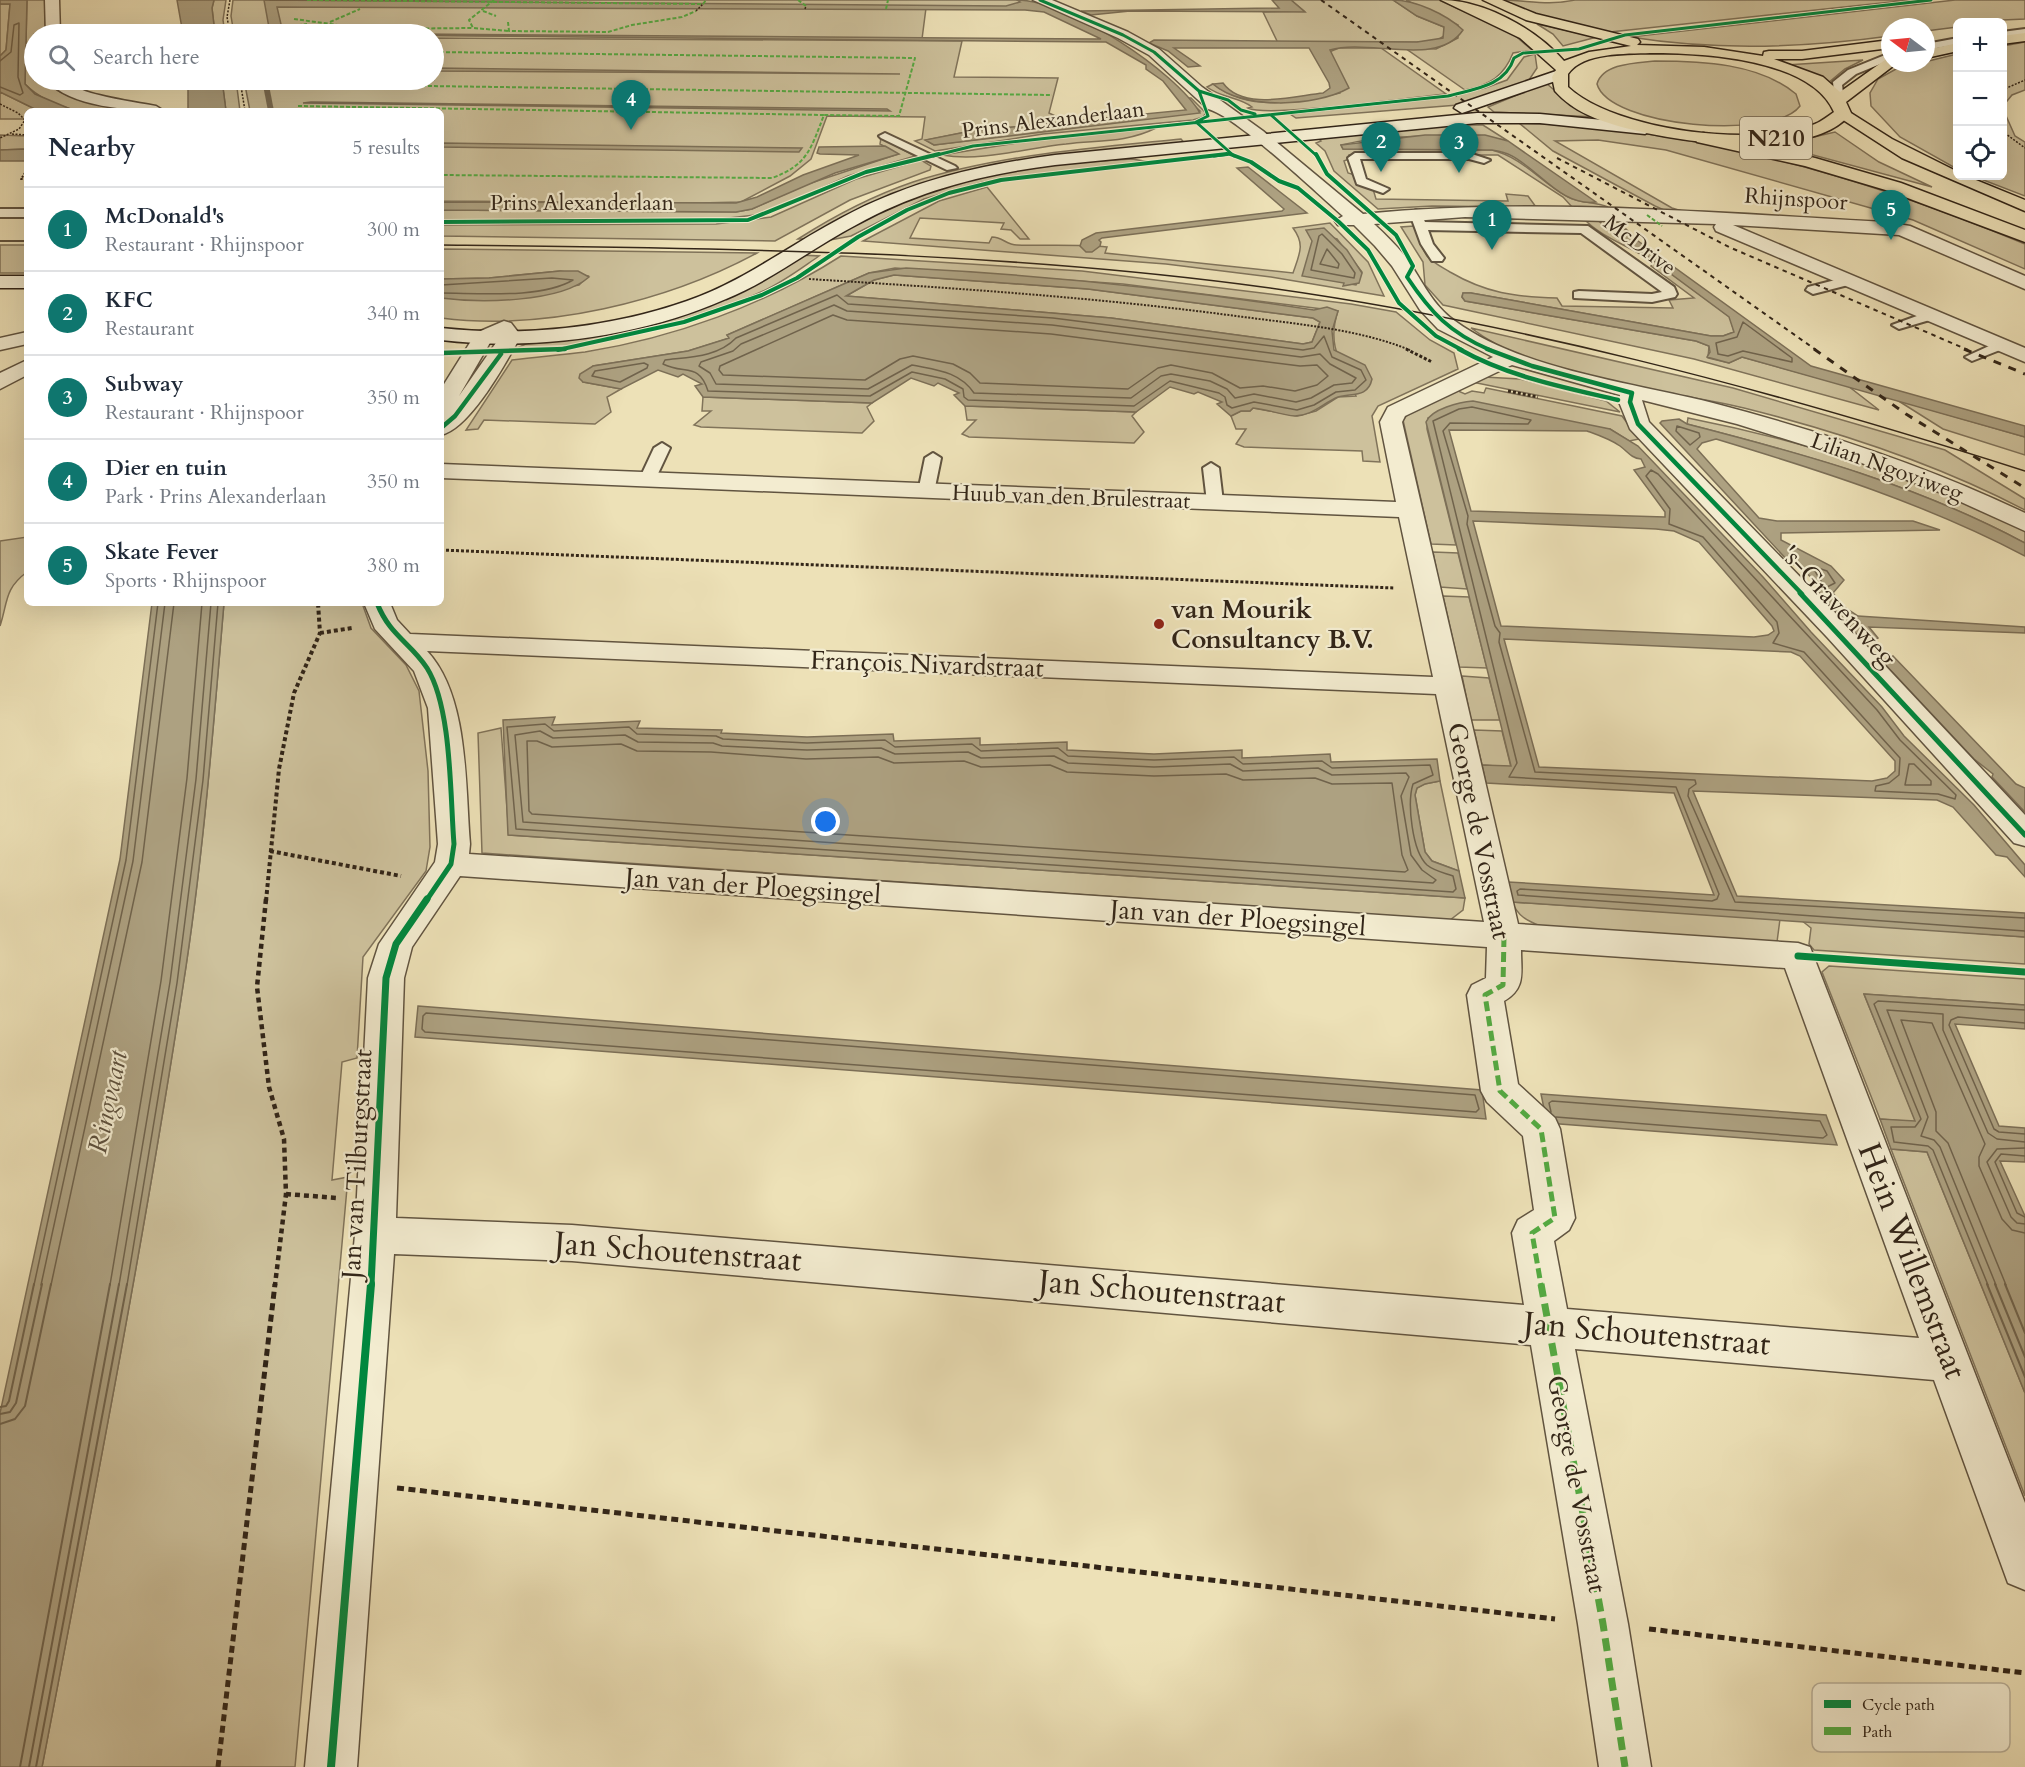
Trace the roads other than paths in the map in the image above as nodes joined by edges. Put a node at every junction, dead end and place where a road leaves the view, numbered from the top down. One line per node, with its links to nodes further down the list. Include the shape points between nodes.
1 (52, 0): 5 (street)
2 (1040, 0): 28 (street, via 1154,52)
3 (1448, 0): 23 (main road, via 1529,36 1544,47)
4 (1490, 0): 18 (main road, via 1568,27)
5 (53, 24)
6 (2025, 24): 7 (main road)
7 (2007, 26)
8 (2025, 32): 10 (lane)
9 (1953, 33): 11 (main road)
10 (2007, 34)
11 (1935, 36)
12 (2025, 37): 13 (main road)
13 (2007, 39)
14 (1953, 42): 15 (lane)
15 (1935, 45)
16 (1881, 47): 20 (main road, N210, via 1802,55)
17 (1953, 48): 19 (main road)
18 (1683, 50): 20 (main road, N210); 23 (main road, N210, via 1608,52 1583,58)
19 (1935, 52)
20 (1728, 55): 25 (main road, N210, via 1805,75 1823,84)
21 (1881, 60): 25 (lane, N210, via 1852,72 1837,84)
22 (1881, 71): 25 (main road, N210)
23 (1561, 72): 27 (main road, N210, via 1560,88 1574,102 1599,115); 28 (street, Prins Alexanderlaan, via 1460,108)
24 (69, 90): 26 (street)
25 (1841, 106): 30 (main road, N210, via 1833,124 1802,135 1744,140); 34 (main road, N210, via 1882,142 1921,163)
26 (141, 108)
27 (1645, 129): 28 (street, Prins Alexanderlaan, via 1569,121 1477,118); 30 (main road, N210)
28 (1250, 135): 32 (street, Prins Alexanderlaan, via 1047,153); 39 (street); 51 (street, Prins Alexanderlaan, via 1001,169 937,183 867,211 719,295 686,308 648,319 562,332)
29 (885, 136): 32 (lane)
30 (1703, 138): 40 (main road, N210, via 1895,187)
31 (1484, 159): 33 (lane, via 1355,156 1361,181)
32 (951, 168): 51 (street, Prins Alexanderlaan, via 856,201 698,288 642,307)
33 (1383, 189)
34 (2025, 206)
35 (0, 213): 36 (lane)
36 (24, 213)
37 (1697, 216): 38 (street, Rhijnspoor, via 1465,212); 42 (street, Rhijnspoor); 45 (street, Rhijnspoor, via 1903,230)
38 (1419, 220): 39 (street, Rhijnspoor); 41 (lane, via 1427,244); 47 (lane, McDrive, via 1584,229 1670,294 1652,298)
39 (1350, 221): 59 (street, via 1392,253 1427,308 1441,322)
40 (2025, 236)
41 (1437, 258)
42 (1847, 281): 46 (lane); 48 (street, Rhijnspoor)
43 (0, 282): 44 (street)
44 (24, 282)
45 (2025, 282)
46 (1813, 290)
47 (1579, 295)
48 (1928, 316): 50 (lane); 56 (street, Rhijnspoor)
49 (444, 324): 51 (street, Prins Alexanderlaan)
50 (1899, 325)
51 (508, 332): 53 (street); 64 (street, via 455,416)
52 (444, 334): 53 (street)
53 (483, 337): 63 (street)
54 (24, 339): 55 (street)
55 (0, 344)
56 (2001, 345): 57 (street, Rhijnspoor); 58 (lane)
57 (2025, 356)
58 (1972, 357)
59 (1500, 362): 62 (street, via 1548,372); 72 (street, George de Vosstraat, via 1396,411 1391,422)
60 (24, 368): 61 (street)
61 (0, 382)
62 (1631, 398): 73 (street, Lilian Ngoyiweg, via 1689,414 1746,420 1900,467); 77 (street, 's-Gravenweg, via 1638,424)
63 (444, 403)
64 (444, 425)
65 (662, 448): 69 (lane)
66 (933, 458): 70 (lane, Huub van den Brulestraat)
67 (1211, 468): 71 (lane, Huub van den Brulestraat)
68 (444, 471): 69 (street, Huub van den Brulestraat)
69 (647, 480): 70 (street, Huub van den Brulestraat)
70 (926, 492): 71 (street, Huub van den Brulestraat)
71 (1215, 502): 72 (street, Huub van den Brulestraat)
72 (1410, 510): 76 (street, George de Vosstraat)
73 (2025, 523)
74 (378, 606): 75 (street, via 385,623)
75 (405, 642): 76 (street, François Nivardstraat); 78 (street, via 428,668 443,708 454,844)
76 (1449, 686): 79 (street, George de Vosstraat)
77 (2025, 835)
78 (445, 874): 79 (street, Jan van der Ploegsingel); 81 (street, Jan van Tilburgstraat, via 396,944 386,978)
79 (1504, 937): 80 (street, Jan van der Ploegsingel); 82 (street, George de Vosstraat, via 1503,985 1485,996 1500,1091 1541,1129 1555,1218 1532,1233)
80 (1798, 956): 83 (street, Hein Willemstraat)
81 (375, 1216): 82 (street, Jan Schoutenstraat, via 584,1244); 85 (street, Jan van Tilburgstraat)
82 (1547, 1325): 83 (street, Jan Schoutenstraat); 86 (street, George de Vosstraat, via 1603,1624)
83 (1949, 1360): 84 (street, Hein Willemstraat)
84 (2025, 1566)
85 (331, 1767)
86 (1625, 1767)

